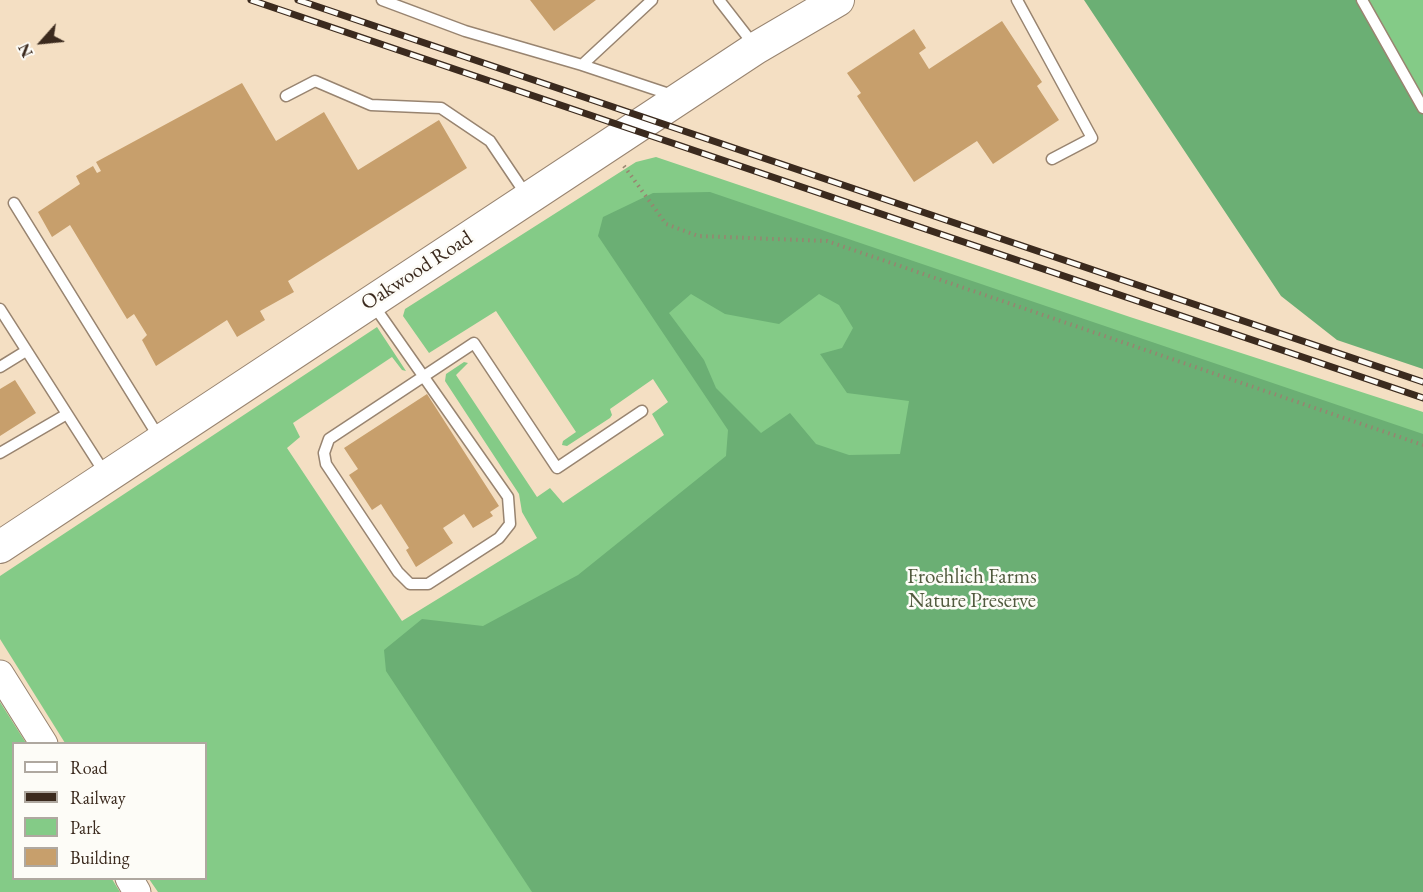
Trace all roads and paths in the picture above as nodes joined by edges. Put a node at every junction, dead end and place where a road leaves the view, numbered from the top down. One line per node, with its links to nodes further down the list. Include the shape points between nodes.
1 (382, 0): 8 (lane, via 465,31)
2 (652, 0): 8 (lane)
3 (719, 0): 7 (lane)
4 (838, 0): 7 (main road, Oakwood Road)
5 (1017, 0): 12 (lane, via 1092,138)
6 (1362, 0): 11 (lane)
7 (756, 48): 10 (main road, Oakwood Road)
8 (582, 65): 10 (lane)
9 (286, 96): 14 (lane, via 315,81 371,105 441,108 490,141)
10 (681, 98): 14 (main road, Oakwood Road)
11 (1423, 108)
12 (1052, 159)
13 (624, 166): 24 (path, via 666,224 698,236 827,241)
14 (529, 199): 16 (main road, Oakwood Road)
15 (14, 203): 23 (lane)
16 (370, 301): 20 (lane); 23 (main road, Oakwood Road)
17 (0, 309): 18 (lane)
18 (26, 351): 19 (lane); 22 (lane)
19 (0, 367)
20 (425, 375): 20 (lane, via 329,439 324,453 326,464 410,584 428,584 499,538 510,524 508,497); 21 (lane, via 474,343 557,468)
21 (642, 411)
22 (67, 414): 25 (lane); 26 (lane)
23 (160, 440): 26 (main road, Oakwood Road)
24 (1423, 445)
25 (0, 453)
26 (106, 475): 27 (main road, Oakwood Road)
27 (0, 547)
28 (0, 674): 29 (street)
29 (43, 742)

